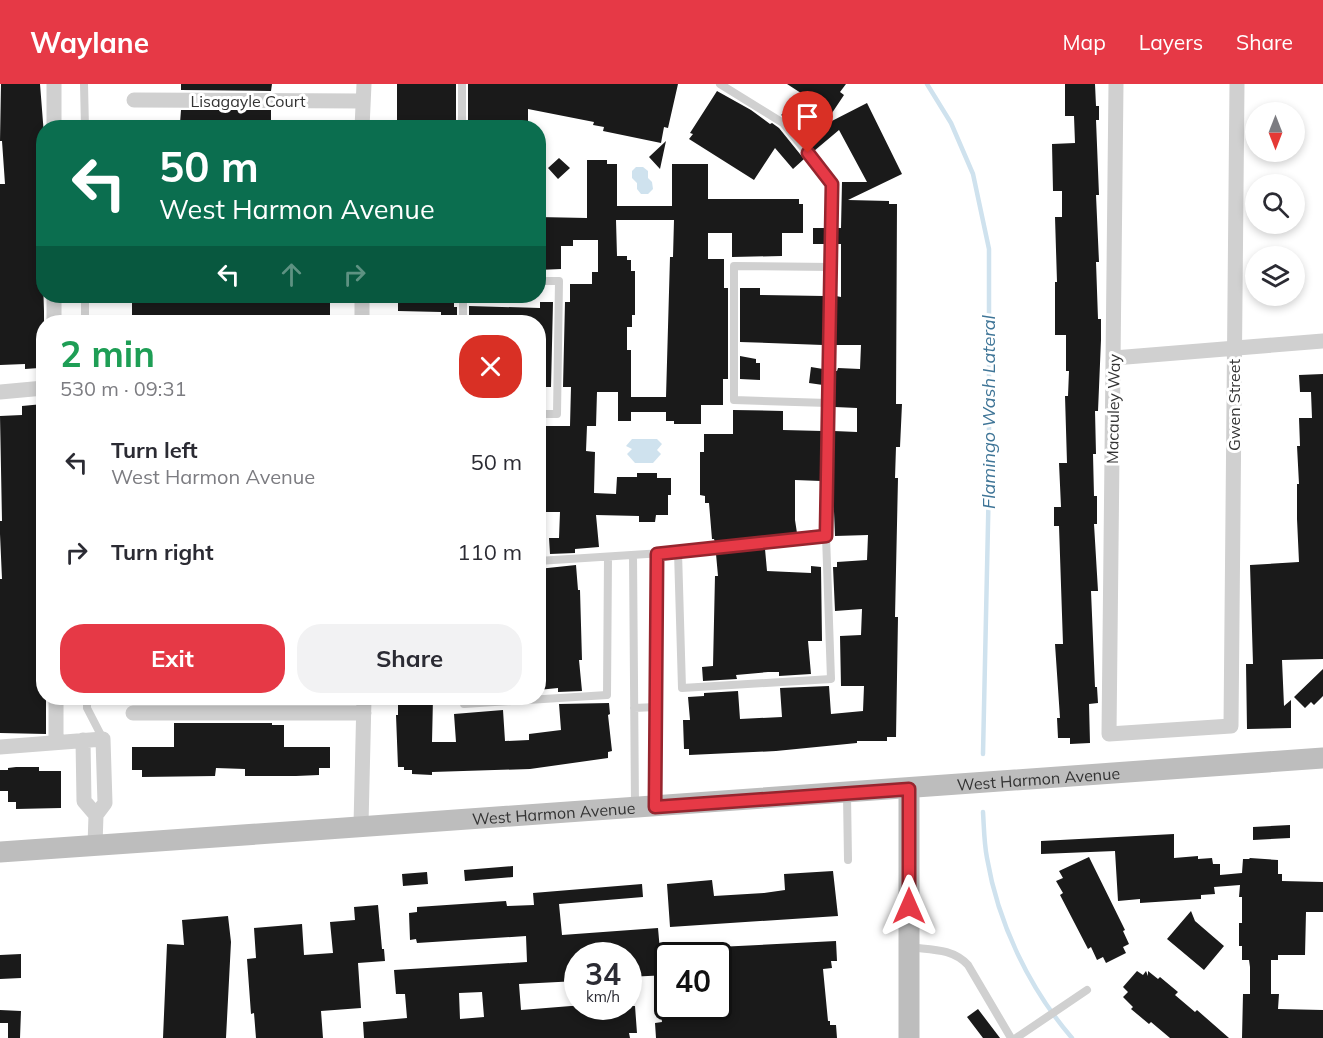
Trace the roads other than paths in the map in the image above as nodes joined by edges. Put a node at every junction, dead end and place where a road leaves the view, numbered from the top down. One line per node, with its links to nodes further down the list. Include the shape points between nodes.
1 (54, 84): 10 (street)
2 (84, 84): 11 (lane)
3 (364, 84): 9 (street)
4 (462, 84): 13 (lane)
5 (720, 84): 14 (lane, via 783,123 832,184)
6 (1116, 84): 18 (street, Macauley Way)
7 (1237, 84): 17 (street, Gwen Street)
8 (134, 100): 9 (street, Lisagayle Court)
9 (363, 101): 12 (street)
10 (54, 120)
11 (85, 120)
12 (362, 120)
13 (462, 120)
14 (832, 267): 21 (lane); 21 (lane, via 735,266 734,400)
15 (546, 281): 22 (lane, via 559,281 557,414)
16 (1323, 341): 17 (street)
17 (1234, 349): 18 (street); 36 (street, Gwen Street, via 1231,726)
18 (1113, 358): 36 (street, Macauley Way)
19 (36, 389): 20 (street)
20 (0, 392)
21 (828, 404): 23 (lane)
22 (546, 414)
23 (826, 536): 24 (lane); 24 (lane, via 831,679 682,688)
24 (678, 552): 25 (lane)
25 (657, 554): 26 (lane); 33 (lane)
26 (633, 555): 27 (lane); 34 (lane)
27 (608, 557): 28 (lane); 29 (lane, via 607,695)
28 (546, 561)
29 (546, 699)
30 (56, 705): 39 (street)
31 (87, 705): 37 (lane)
32 (364, 705): 35 (street); 46 (street)
33 (656, 707): 34 (lane); 44 (lane)
34 (634, 708): 44 (lane)
35 (133, 713)
36 (1109, 734)
37 (103, 739): 38 (street); 45 (street, via 105,803)
38 (83, 740): 39 (street); 45 (street, via 84,801)
39 (56, 742): 40 (street)
40 (0, 747)
41 (1323, 758): 42 (main road, West Harmon Avenue)
42 (909, 789): 43 (main road, West Harmon Avenue); 50 (main road)
43 (846, 793): 44 (main road, West Harmon Avenue); 49 (lane)
44 (645, 808): 46 (main road, West Harmon Avenue)
45 (96, 815): 47 (street)
46 (362, 825): 47 (main road, West Harmon Avenue)
47 (95, 845): 48 (main road, West Harmon Avenue)
48 (0, 852)
49 (848, 860)
50 (909, 947): 52 (main road); 53 (lane, via 959,955)
51 (1087, 990): 54 (lane)
52 (909, 1038)
53 (1011, 1038)
54 (1016, 1038)

